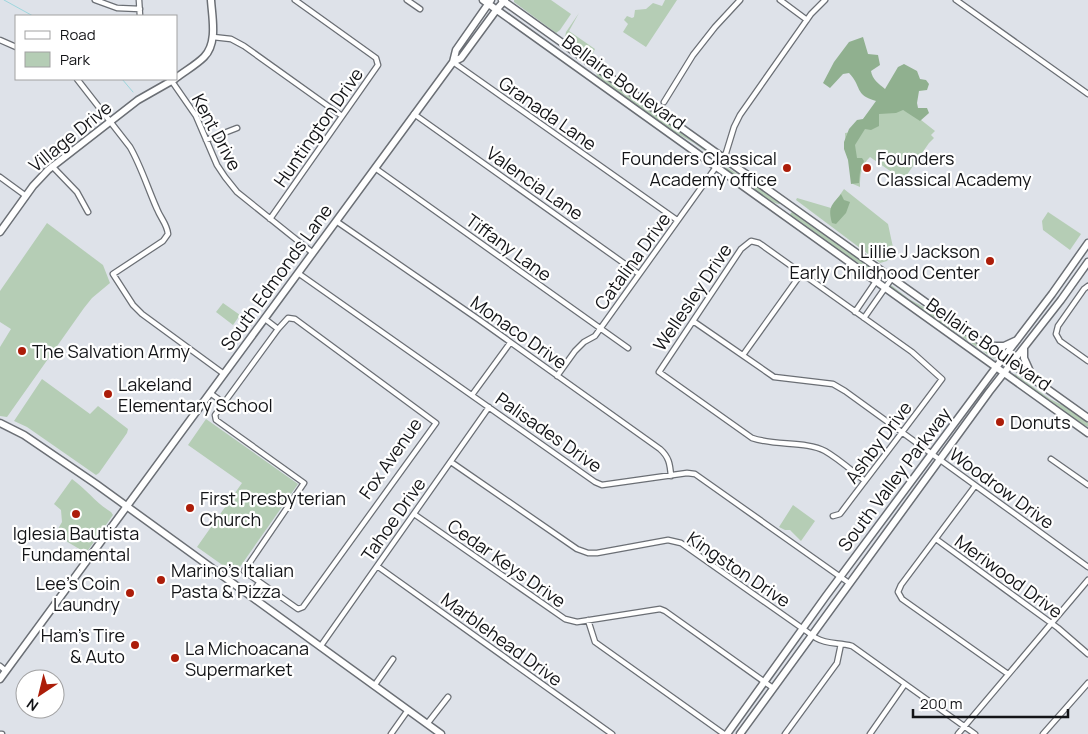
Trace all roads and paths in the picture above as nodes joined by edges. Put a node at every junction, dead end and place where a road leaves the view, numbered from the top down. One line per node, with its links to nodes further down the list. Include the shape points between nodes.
1 (95, 0): 12 (street, via 117,8)
2 (139, 0): 12 (street)
3 (211, 0): 17 (main road)
4 (295, 0): 31 (street, Huntington Drive, via 376,58 376,70)
5 (407, 0): 13 (street)
6 (504, 0): 14 (main road, South Edmonds Lane); 21 (main road, Bellaire Boulevard)
7 (740, 0): 29 (street, via 694,55)
8 (780, 0): 16 (street)
9 (825, 0): 16 (street, Catalina Drive)
10 (956, 0): 28 (street)
11 (487, 1): 14 (main road, Bellaire Boulevard); 20 (main road, South Edmonds Lane, via 456,50)
12 (140, 9): 15 (street)
13 (420, 9)
14 (497, 9): 20 (main road, South Edmonds Lane, via 461,58); 22 (main road, Bellaire Boulevard)
15 (140, 15)
16 (807, 20): 35 (street, Catalina Drive, via 740,114)
17 (213, 37): 23 (main road, Village Drive, via 205,56); 31 (street, via 231,38)
18 (0, 40): 19 (street)
19 (15, 48)
20 (453, 62): 30 (main road, South Edmonds Lane); 45 (street, Granada Lane)
21 (593, 64): 22 (main road); 35 (main road, Bellaire Boulevard)
22 (586, 73): 37 (main road, Bellaire Boulevard)
23 (178, 75)
24 (79, 80): 32 (street)
25 (171, 80): 32 (main road, Village Drive)
26 (174, 80): 34 (street, Kent Drive, via 196,116)
27 (1088, 87): 28 (street)
28 (1086, 93)
29 (664, 102)
30 (414, 114): 38 (main road, South Edmonds Lane); 53 (street, Valencia Lane)
31 (342, 116): 44 (street, Huntington Drive)
32 (111, 121): 36 (main road, Village Drive); 76 (street, via 135,155 168,234 163,241 113,274 142,314)
33 (237, 128): 34 (street)
34 (206, 140): 44 (street, Kent Drive, via 217,164 237,192)
35 (723, 156): 37 (street, Catalina Drive); 41 (main road, Bellaire Boulevard)
36 (52, 166): 40 (main road, Village Drive); 42 (street, via 77,192)
37 (716, 167): 43 (main road, Bellaire Boulevard); 45 (street, Catalina Drive)
38 (375, 168): 46 (main road, South Edmonds Lane); 63 (street, Tiffany Lane)
39 (0, 177): 40 (street)
40 (26, 196): 47 (main road, Village Drive)
41 (788, 203): 43 (main road); 51 (main road, Bellaire Boulevard)
42 (88, 212)
43 (780, 214): 56 (main road, Bellaire Boulevard)
44 (270, 220): 49 (street, Kent Drive)
45 (677, 220): 53 (street, Catalina Drive)
46 (336, 221): 49 (main road, South Edmonds Lane); 66 (street, Monaco Drive)
47 (0, 232)
48 (1088, 243): 65 (main road, South Valley Parkway)
49 (313, 253): 52 (main road, South Edmonds Lane)
50 (1088, 262): 69 (main road, South Valley Parkway)
51 (883, 271): 55 (main road, Bellaire Boulevard); 56 (street)
52 (298, 273): 61 (main road, South Edmonds Lane); 80 (street, Palisades Drive)
53 (639, 274): 63 (street, Catalina Drive)
54 (801, 274): 59 (street); 62 (street, Wellesley Drive, via 751,240 741,248); 70 (street)
55 (892, 278): 58 (street); 67 (main road, Bellaire Boulevard)
56 (875, 282): 58 (main road, Bellaire Boulevard); 59 (street)
57 (1088, 286): 72 (street, via 1058,326 1056,334 1060,341)
58 (884, 288): 60 (street); 74 (main road, Bellaire Boulevard)
59 (855, 312): 60 (street)
60 (864, 318): 85 (street, Ashby Drive, via 912,352 942,379)
61 (265, 319): 64 (street); 76 (main road, South Edmonds Lane)
62 (693, 321): 70 (street, Woodrow Drive); 92 (street, Wellesley Drive, via 659,372 752,438 824,450)
63 (600, 328): 68 (street, Tiffany Lane); 77 (street, Catalina Drive, via 595,336 575,351)
64 (278, 329): 81 (street, Fox Avenue); 104 (street, Fox Avenue, via 288,318 295,319 436,423 303,607 298,609)
65 (1018, 340): 67 (main road, via 1004,346); 71 (main road, South Valley Parkway)
66 (510, 342): 77 (street, Monaco Drive); 80 (street)
67 (986, 346): 71 (main road, Bellaire Boulevard)
68 (628, 348)
69 (1024, 348): 73 (main road, South Valley Parkway); 78 (main road, via 1024,358)
70 (742, 355): 85 (street, Woodrow Drive, via 774,377 833,384)
71 (1003, 358): 73 (main road, Bellaire Boulevard); 74 (main road, South Valley Parkway)
72 (1088, 361)
73 (1011, 364): 75 (main road, South Valley Parkway); 78 (main road, Bellaire Boulevard)
74 (996, 368): 75 (main road, Bellaire Boulevard); 87 (main road, South Valley Parkway)
75 (1004, 373): 86 (main road, Bellaire Boulevard); 89 (main road, South Valley Parkway)
76 (224, 374): 79 (main road, South Edmonds Lane)
77 (557, 376): 91 (street, Monaco Drive, via 666,455)
78 (1033, 380): 83 (main road, Bellaire Boulevard)
79 (210, 393): 81 (street); 95 (main road, South Edmonds Lane)
80 (472, 396): 82 (street, Palisades Drive)
81 (224, 403): 104 (street, Fox Avenue, via 216,420 304,483 244,570)
82 (489, 408): 90 (street, Tahoe Drive); 91 (street, Palisades Drive, via 602,485)
83 (1088, 418)
84 (0, 423): 95 (main road, via 24,434)
85 (903, 433): 87 (street, Woodrow Drive); 92 (street, Ashby Drive)
86 (1088, 433)
87 (932, 454): 89 (street, Woodrow Drive); 101 (main road, South Valley Parkway)
88 (1051, 459): 93 (street)
89 (940, 461): 94 (street, Woodrow Drive); 103 (main road, South Valley Parkway)
90 (451, 462): 96 (street, Tahoe Drive); 108 (street, Kingston Drive, via 577,549 588,553 668,540 681,543)
91 (671, 476): 101 (street, Palisades Drive, via 694,474)
92 (866, 481): 97 (street, Ashby Drive, via 840,514)
93 (1088, 485)
94 (975, 486): 98 (street); 100 (street, Woodrow Drive)
95 (127, 508): 105 (main road); 115 (main road, South Edmonds Lane)
96 (414, 514): 99 (street, Tahoe Drive); 106 (street, Cedar Keys Drive, via 564,619)
97 (833, 516)
98 (936, 539): 107 (street, Meriwood Drive); 116 (street, via 898,592 902,599)
99 (377, 566): 111 (street, Tahoe Drive); 129 (street, Marblehead Drive)
100 (1088, 567)
101 (841, 576): 103 (street, Palisades Drive); 108 (main road, South Valley Parkway)
102 (1088, 580): 107 (street)
103 (849, 583): 109 (main road, South Valley Parkway)
104 (262, 584): 105 (street)
105 (252, 598): 111 (main road)
106 (588, 620): 118 (street, Cedar Keys Drive, via 665,611); 130 (street, via 595,642)
107 (1051, 624): 112 (street, Meriwood Drive); 116 (street)
108 (803, 629): 109 (street, Kingston Drive); 118 (main road, South Valley Parkway)
109 (811, 635): 110 (street, Kingston Drive, via 824,643); 122 (main road, South Valley Parkway)
110 (840, 644): 120 (street, Kingston Drive, via 852,646); 132 (street, via 837,663)
111 (320, 647): 121 (main road)
112 (1088, 654)
113 (392, 659): 121 (street)
114 (0, 666): 115 (street)
115 (6, 671): 117 (main road, South Edmonds Lane)
116 (1008, 674): 126 (street)
117 (0, 680)
118 (764, 682): 122 (street, Cedar Keys Drive); 130 (main road, South Valley Parkway)
119 (1088, 683): 136 (street)
120 (905, 684): 126 (street, Kingston Drive); 133 (street)
121 (374, 686): 124 (main road)
122 (773, 688): 131 (main road, South Valley Parkway)
123 (448, 696): 125 (street)
124 (408, 710): 125 (main road); 127 (street)
125 (427, 724): 128 (main road)
126 (964, 726): 134 (street); 135 (street, Kingston Drive)
127 (391, 734)
128 (441, 734)
129 (612, 734)
130 (725, 734)
131 (740, 734)
132 (786, 734)
133 (870, 734)
134 (958, 734)
135 (974, 734)
136 (1043, 734)

